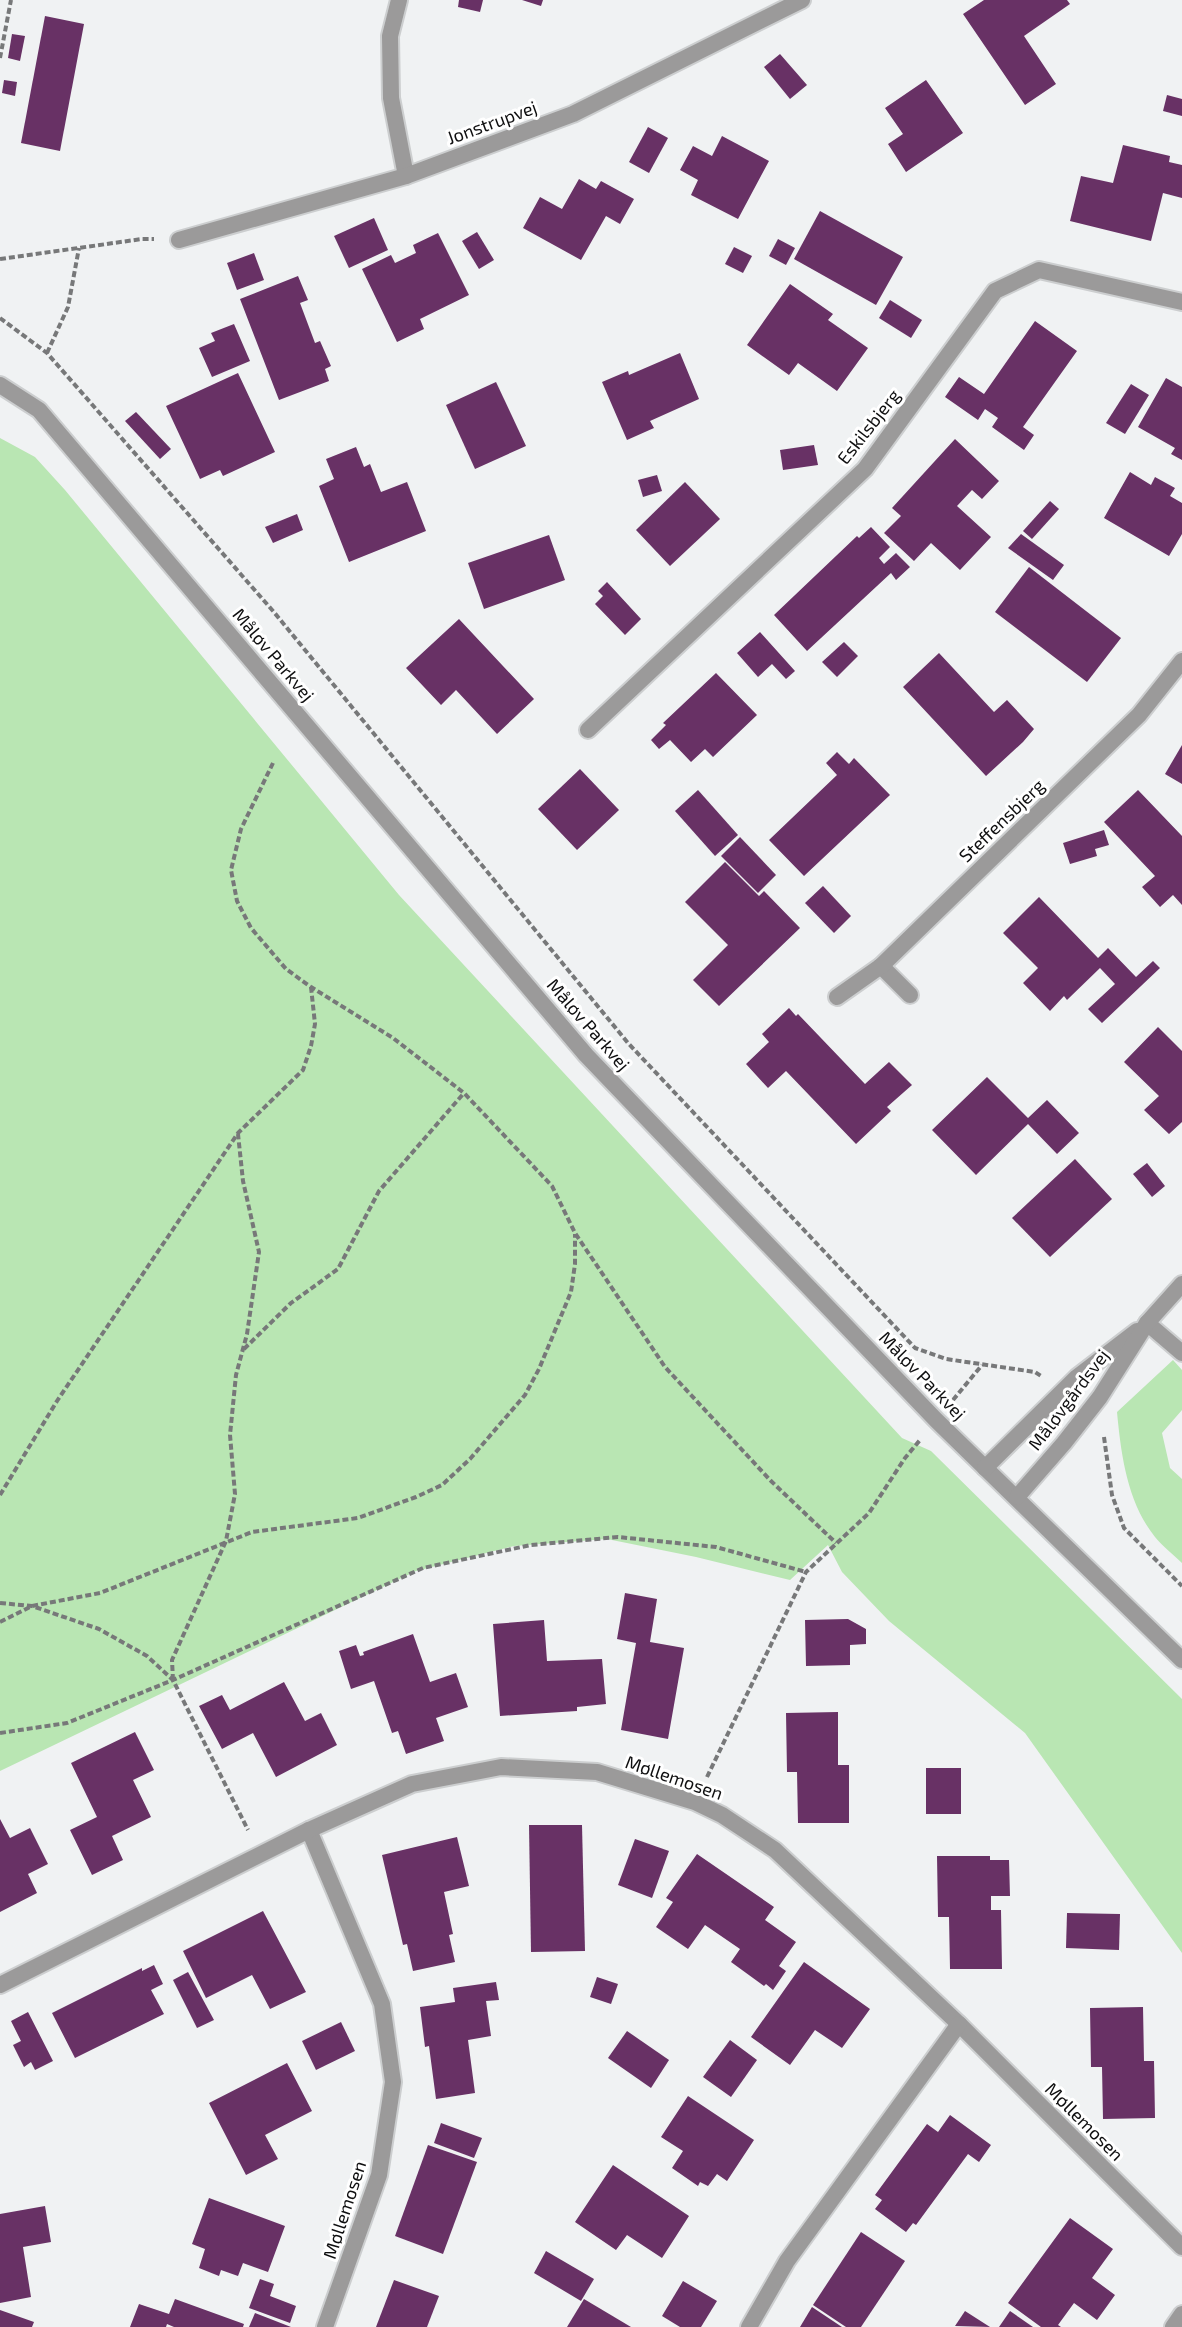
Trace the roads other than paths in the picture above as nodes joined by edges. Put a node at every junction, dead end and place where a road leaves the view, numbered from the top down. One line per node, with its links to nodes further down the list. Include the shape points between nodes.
1 (399, 0): 3 (street, via 390,36 391,98)
2 (802, 0): 3 (street, Jonstrupvej, via 573,114)
3 (406, 176): 4 (street, Jonstrupvej)
4 (179, 240)
5 (1182, 302): 8 (street, Eskilsbjerg, via 1039,270 995,291 865,469)
6 (0, 385): 15 (street, Måløv Parkvej, via 39,410 586,1055)
7 (1182, 661): 9 (street, Steffensbjerg, via 1139,716)
8 (588, 730)
9 (881, 966): 10 (street); 11 (street, Steffensbjerg)
10 (910, 995)
11 (837, 997)
12 (1182, 1284): 13 (street, Måløvgårdsvej)
13 (1147, 1323): 14 (street); 15 (street, Måløvgårdsvej, via 1077,1377); 16 (street, Måløvgårdsvej, via 1100,1397)
14 (1182, 1353)
15 (985, 1468): 16 (street, Måløv Parkvej)
16 (1017, 1497): 17 (street, Måløv Parkvej)
17 (1182, 1660)
18 (309, 1830): 19 (street, Møllemosen); 20 (street, Møllemosen, via 412,1784 501,1767 597,1772 695,1802 775,1850); 23 (street, Møllemosen, via 382,2004 393,2082 379,2175)
19 (0, 1985)
20 (959, 2024): 21 (street, Møllemosen); 24 (street, via 788,2261)
21 (1182, 2247)
22 (1182, 2314): 25 (street)
23 (325, 2327)
24 (749, 2327)
25 (1173, 2327)

